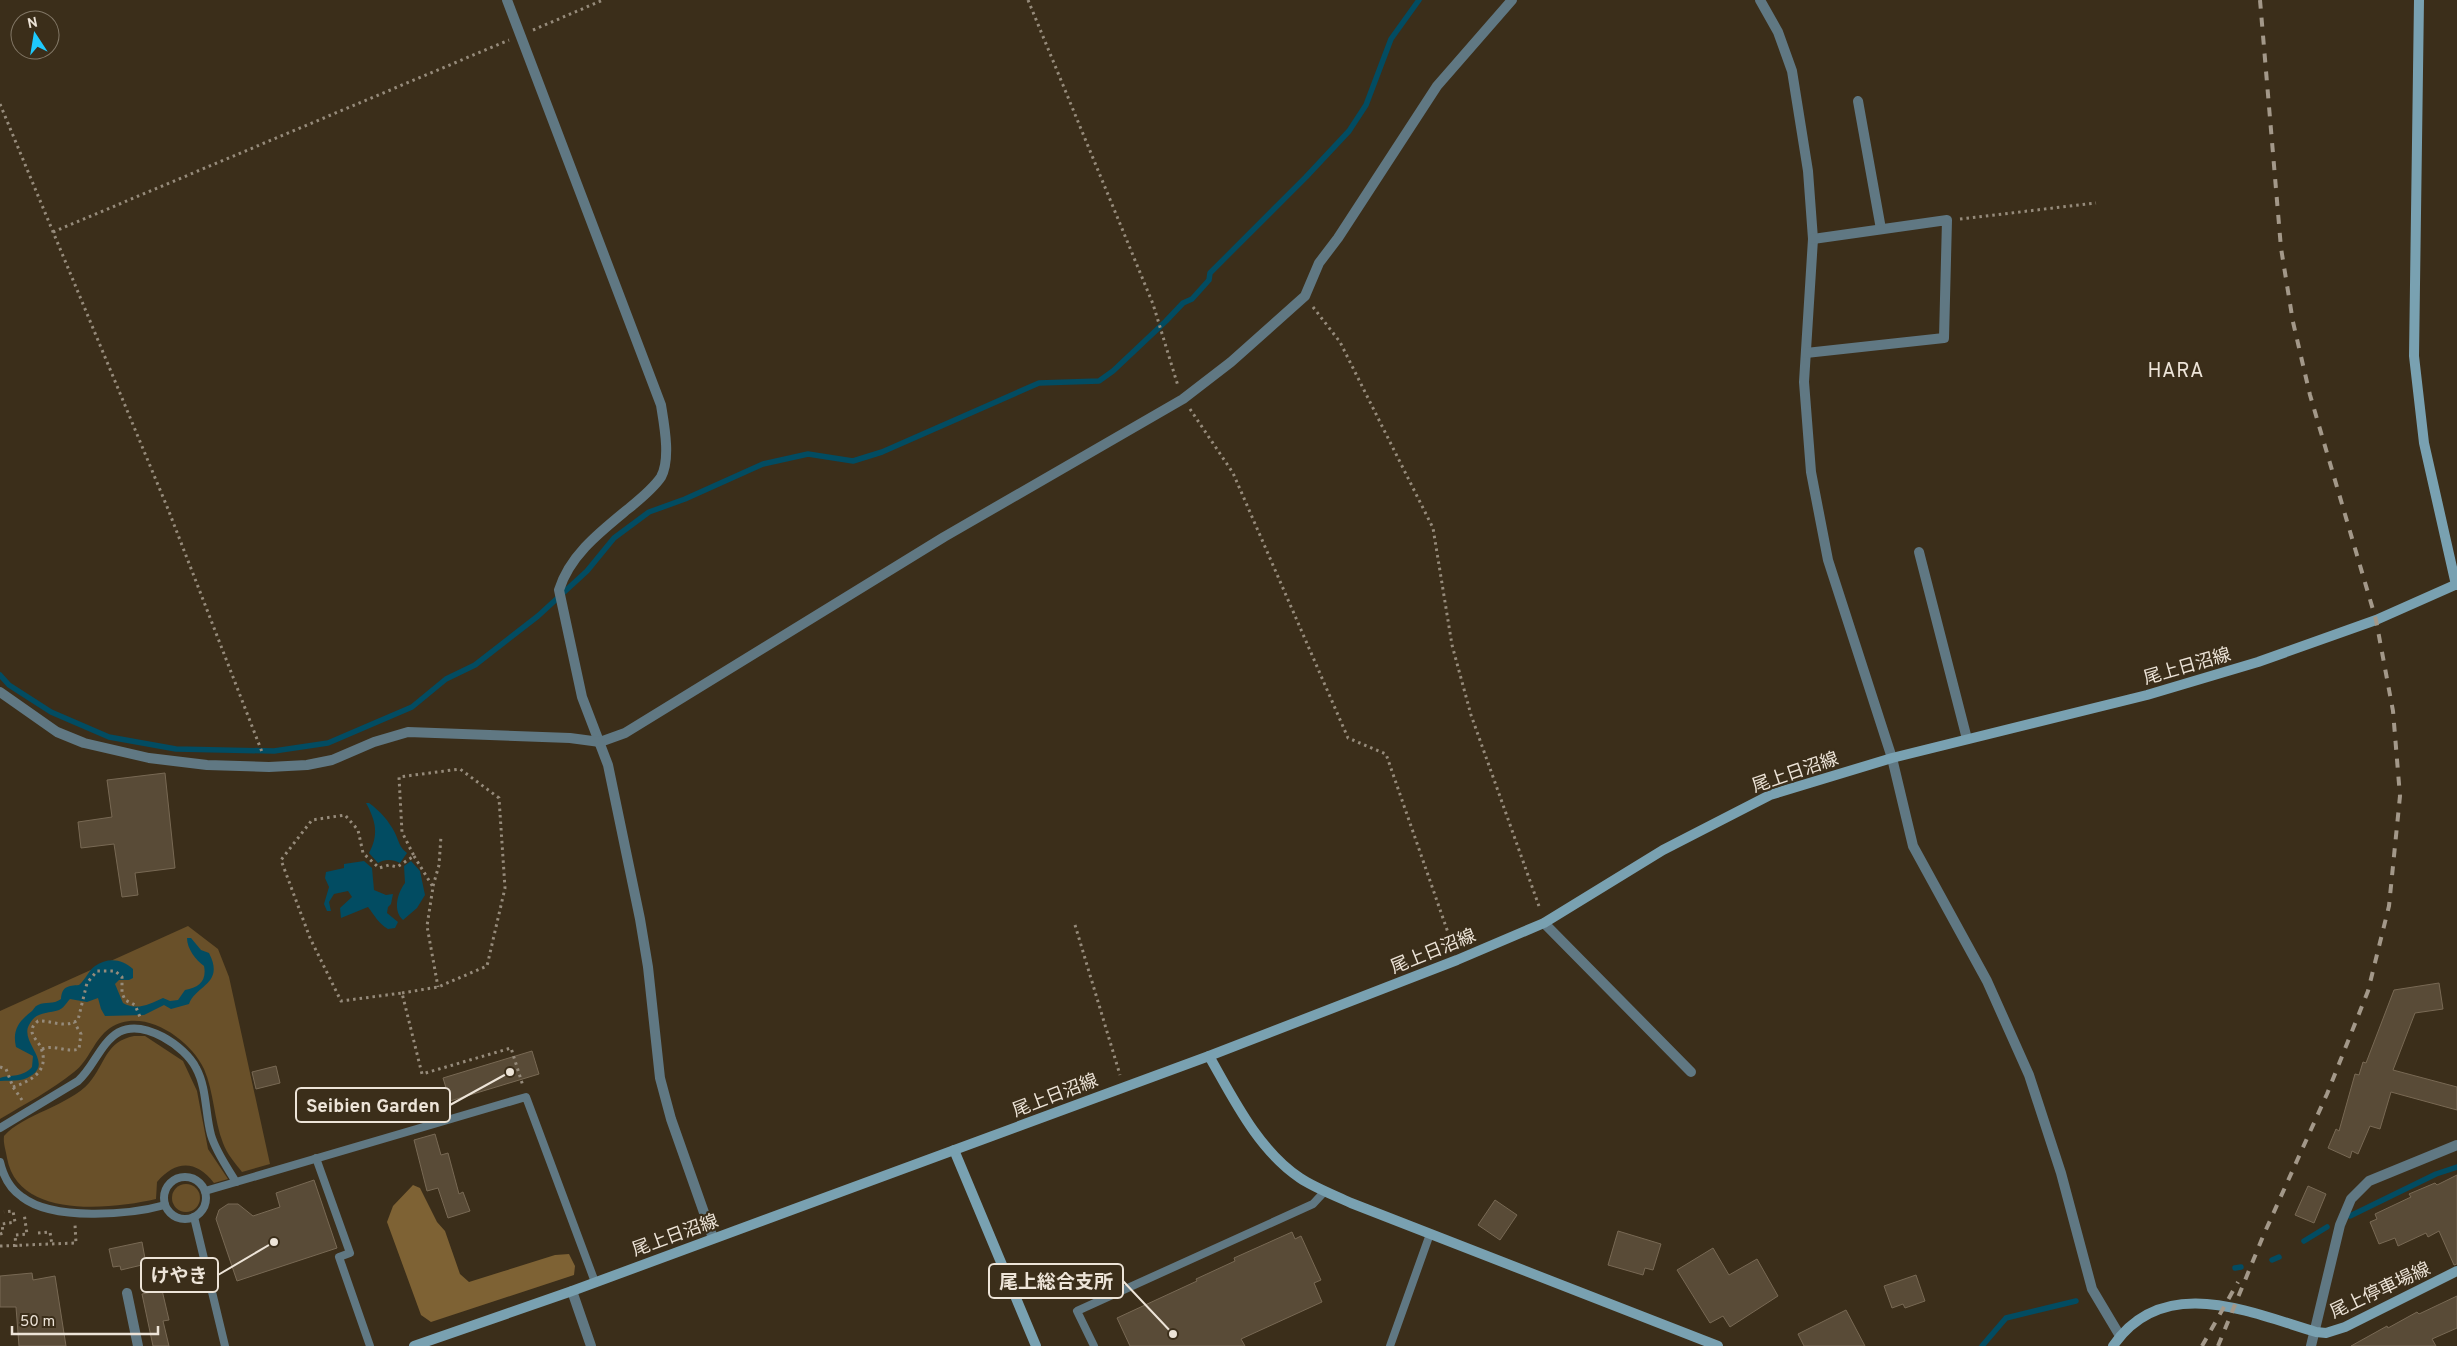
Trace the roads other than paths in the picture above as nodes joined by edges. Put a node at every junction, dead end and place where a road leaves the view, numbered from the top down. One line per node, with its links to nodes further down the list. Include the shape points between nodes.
1 (507, 0): 13 (street, via 660,405 667,443 662,476 642,498 580,552 564,575 559,590 582,697)
2 (1512, 0): 13 (street, via 1437,86 1319,263 1305,296 1263,335 1183,399 944,537 625,733)
3 (1760, 0): 7 (street, via 1778,32 1792,71 1808,171)
4 (2419, 0): 10 (main road, via 2414,356 2424,443)
5 (1858, 101): 6 (street)
6 (1881, 230): 7 (street); 8 (street, via 1947,220 1944,338)
7 (1813, 239): 8 (street)
8 (1806, 353): 14 (street, via 1804,382 1811,472 1828,560)
9 (1919, 552): 12 (street)
10 (2457, 586): 12 (main road, 尾上日沼線, via 2376,620 2258,662 2147,695)
11 (0, 692): 13 (street, via 57,732 84,743 149,758 207,765 307,765 332,760 408,732)
12 (1967, 738): 14 (main road, 尾上日沼線)
13 (600, 742): 29 (street, via 608,765 648,967 660,1078)
14 (1892, 758): 15 (main road, 尾上日沼線, via 1770,795 1663,850); 35 (street, via 1913,846 1987,981 2029,1075 2061,1173 2092,1289)
15 (1544, 923): 16 (main road, 尾上日沼線); 17 (street)
16 (1209, 1056): 20 (main road, 尾上日沼線); 25 (main road, via 1236,1104 1279,1162)
17 (1691, 1072)
18 (0, 1128): 23 (lane, via 89,1072 109,1039 121,1031 152,1030 189,1057 197,1068 211,1134 217,1151)
19 (2457, 1145): 34 (street, via 2369,1182 2351,1199 2340,1225)
20 (954, 1150): 29 (main road, 尾上日沼線); 41 (main road)
21 (316, 1158): 23 (lane); 31 (lane, via 526,1096); 38 (lane, via 350,1253 339,1257)
22 (0, 1162): 26 (lane, via 4,1176 22,1198 49,1209 116,1214)
23 (236, 1182): 24 (lane)
24 (205, 1191): 26 (lane, via 199,1181 179,1177 172,1180 164,1191); 27 (lane, via 204,1208)
25 (1325, 1191): 28 (main road); 42 (lane, via 1313,1204 1077,1311)
26 (165, 1205): 27 (lane, via 168,1211 180,1218)
27 (194, 1217): 37 (lane)
28 (1430, 1234): 43 (lane); 44 (main road)
29 (713, 1238): 31 (main road, 尾上日沼線)
30 (2457, 1271): 34 (main road, 尾上停車場線, via 2345,1327)
31 (595, 1282): 32 (main road, 尾上日沼線)
32 (572, 1291): 39 (main road, 尾上日沼線); 40 (street)
33 (127, 1292): 36 (street)
34 (2316, 1332): 35 (main road, via 2220,1304 2191,1302 2164,1308 2140,1319); 46 (street)
35 (2120, 1336): 45 (main road)
36 (138, 1346)
37 (225, 1346)
38 (370, 1346)
39 (414, 1346)
40 (591, 1346)
41 (1036, 1346)
42 (1094, 1346)
43 (1390, 1346)
44 (1718, 1346)
45 (2113, 1346)
46 (2311, 1346)

